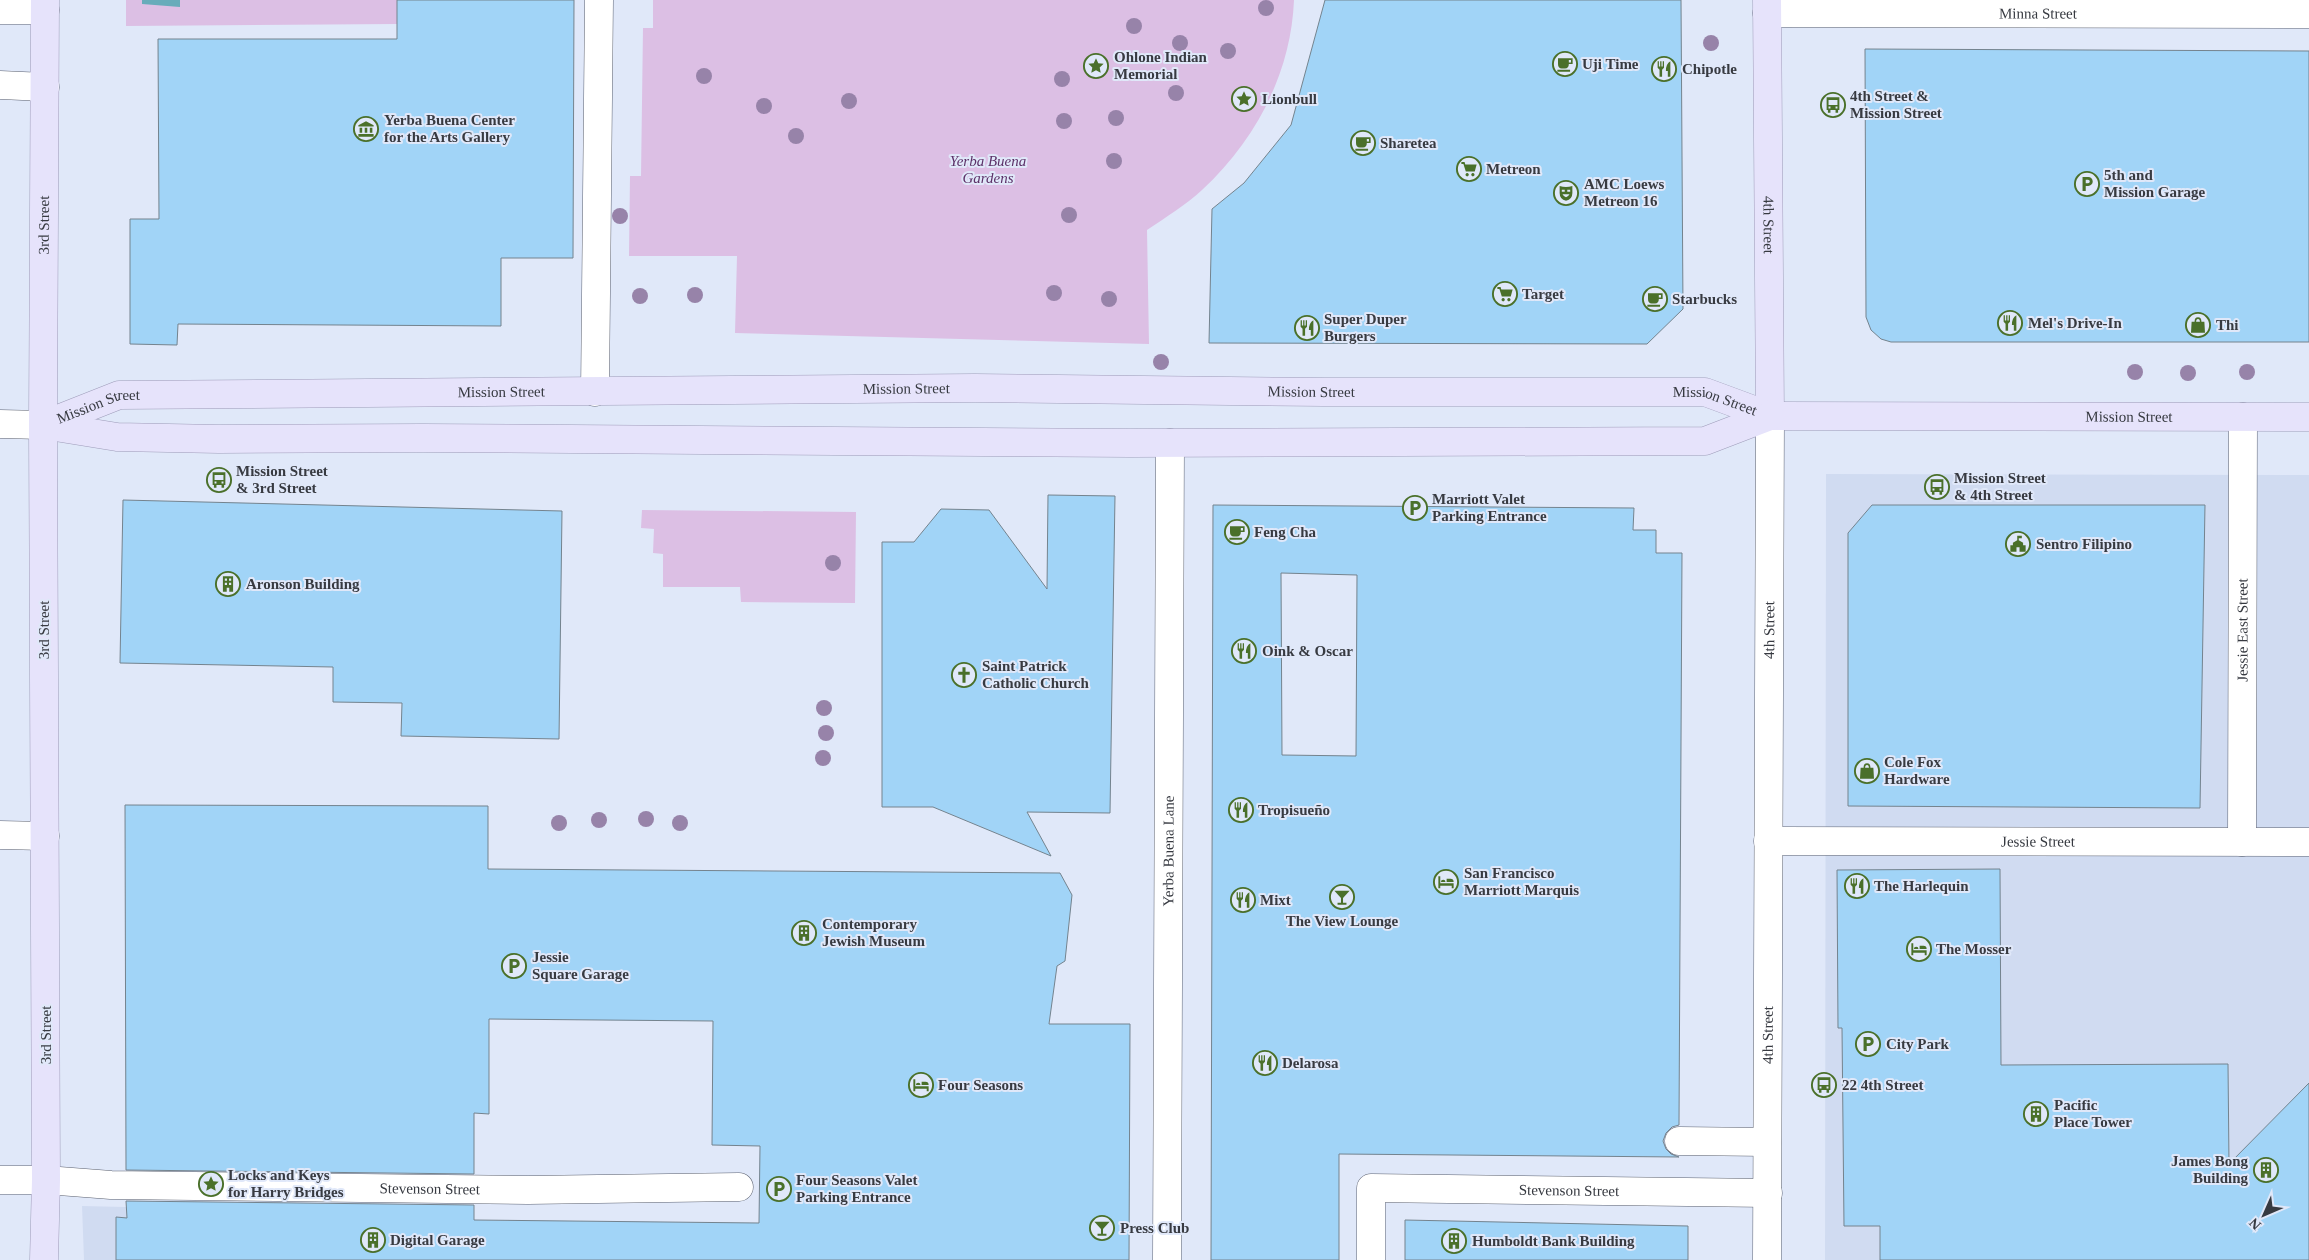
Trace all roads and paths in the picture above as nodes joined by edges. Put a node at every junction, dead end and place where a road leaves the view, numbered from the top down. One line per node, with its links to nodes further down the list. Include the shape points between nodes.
1 (599, 0): 8 (street)
2 (45, 5): 4 (street); 7 (main road, 3rd Street)
3 (1767, 7): 5 (street, Minna Street); 9 (main road, 4th Street)
4 (0, 10)
5 (2309, 14)
6 (0, 86): 7 (street)
7 (45, 87): 13 (main road, 3rd Street)
8 (595, 392): 9 (main road, Mission Street, via 985,388 1706,392); 13 (main road, Mission Street, via 119,395)
9 (1770, 416): 10 (main road, Mission Street); 14 (main road, Mission Street, via 1705,442); 17 (street, 4th Street)
10 (2243, 417): 11 (main road, Mission Street); 18 (street, Jessie East Street)
11 (2309, 417)
12 (0, 424): 13 (street, Mission Street)
13 (44, 425): 14 (main road, Mission Street, via 117,437); 16 (main road, 3rd Street)
14 (1170, 443): 27 (street, Yerba Buena Lane)
15 (0, 836): 16 (street)
16 (45, 836): 23 (main road, 3rd Street)
17 (1768, 841): 18 (street, Jessie Street); 21 (street, 4th Street)
18 (2242, 842): 19 (street, Jessie Street)
19 (2309, 842)
20 (1679, 1141): 21 (street)
21 (1767, 1142): 25 (street, 4th Street)
22 (0, 1180): 23 (street, Stevenson Street)
23 (46, 1180): 24 (street, Stevenson Street, via 111,1185 528,1190); 26 (main road, 3rd Street)
24 (739, 1186)
25 (1768, 1193): 28 (street, Stevenson Street, via 1371,1188); 29 (street, 4th Street)
26 (44, 1260)
27 (1167, 1260)
28 (1371, 1260)
29 (1767, 1260)

